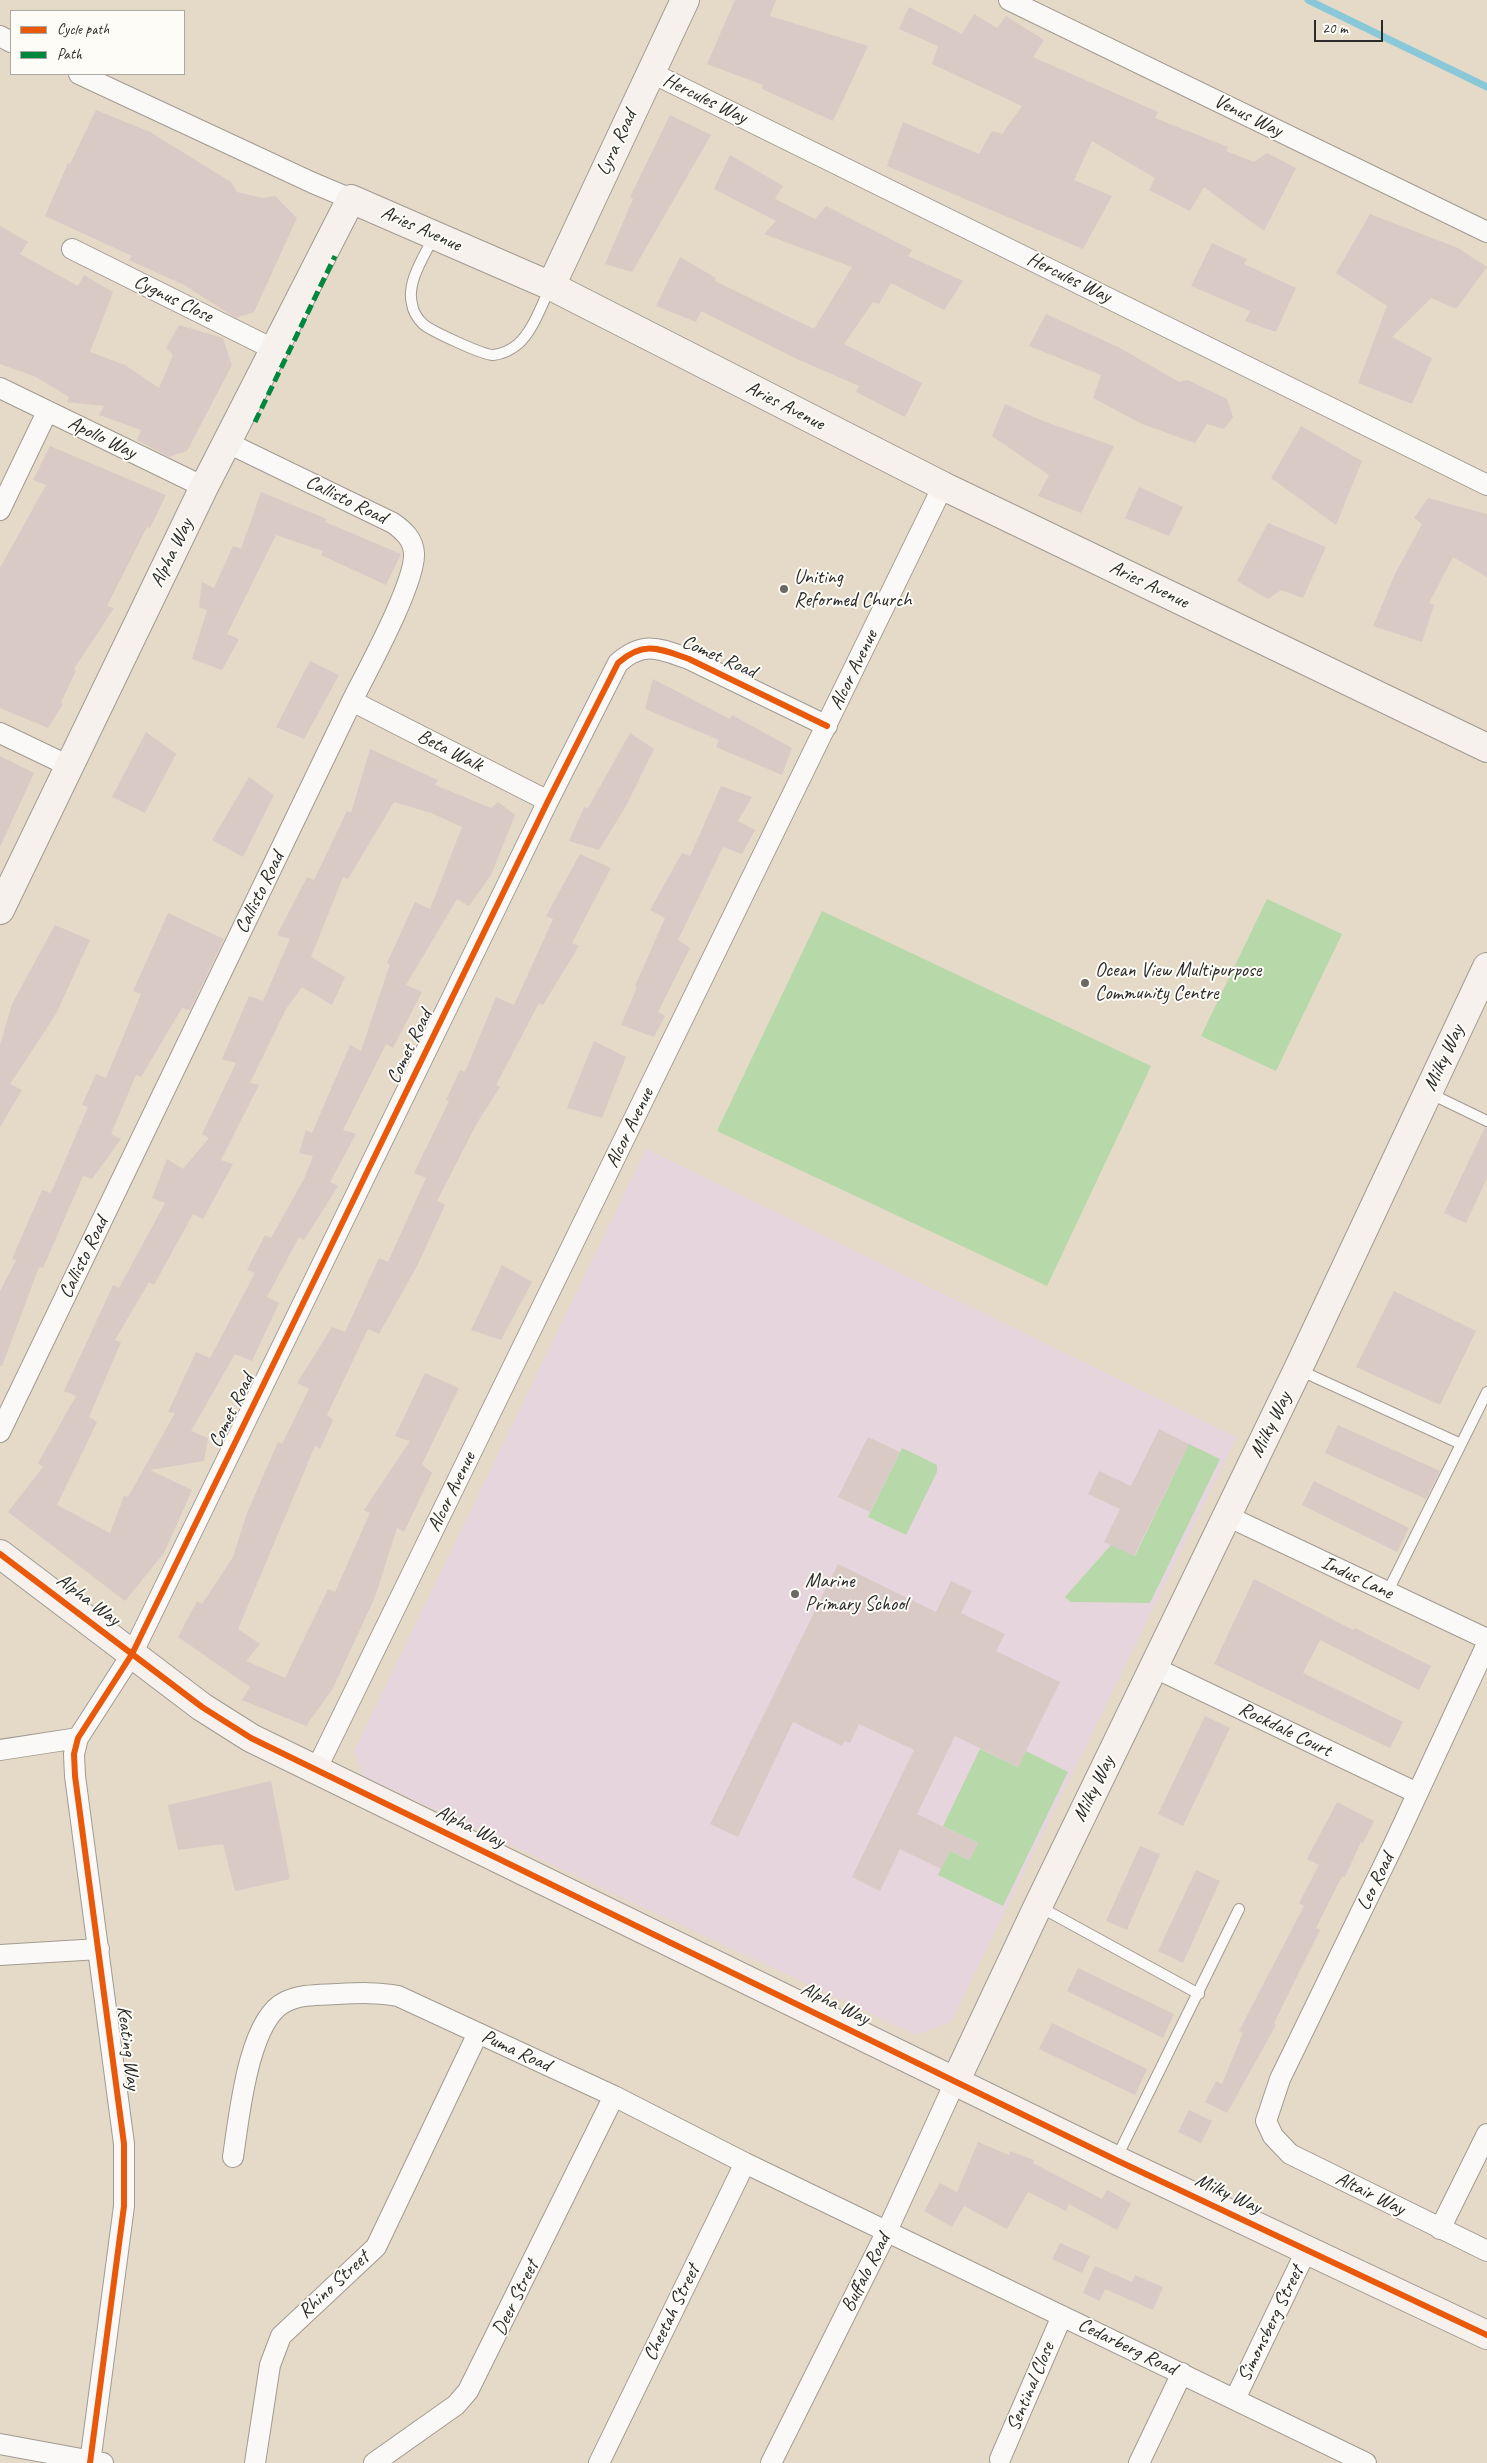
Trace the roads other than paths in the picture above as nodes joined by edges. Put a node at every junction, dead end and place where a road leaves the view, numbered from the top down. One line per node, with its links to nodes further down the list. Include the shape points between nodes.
1 (685, 0): 3 (street, Lyra Road)
2 (1009, 0): 6 (street, Venus Way)
3 (650, 72): 9 (street, Lyra Road); 14 (street, Hercules Way)
4 (81, 75): 5 (street, Aries Avenue)
5 (351, 199): 7 (street, Aries Avenue); 10 (street, Alpha Way)
6 (1487, 232)
7 (434, 235): 9 (street, Aries Avenue); 9 (lane, via 419,266 411,290 411,303 424,325 482,353 493,355 506,351 526,336)
8 (72, 249): 10 (street, Cygnus Close)
9 (550, 286): 15 (street, Aries Avenue)
10 (273, 349): 13 (street, Alpha Way)
11 (0, 388): 12 (street, Apollo Way)
12 (48, 412): 16 (street, Apollo Way); 17 (street)
13 (226, 442): 16 (street, Alpha Way); 18 (street, Callisto Road, via 393,523 411,540 414,553 410,577)
14 (1487, 485)
15 (943, 486): 19 (street, Alcor Avenue); 21 (street, Aries Avenue)
16 (204, 487): 22 (street, Alpha Way)
17 (0, 510)
18 (352, 701): 23 (street, Beta Walk); 30 (street, Callisto Road)
19 (827, 726): 23 (street, Comet Road, via 689,660 649,648 637,650 618,663); 41 (street, Alcor Avenue)
20 (0, 733): 22 (street)
21 (1487, 748)
22 (69, 766): 24 (street, Alpha Way)
23 (548, 801): 37 (street, Comet Road)
24 (0, 910)
25 (1487, 967): 26 (street, Milky Way)
26 (1428, 1093): 27 (lane); 28 (street, Milky Way)
27 (1487, 1121)
28 (1298, 1370): 31 (lane); 32 (street, Milky Way)
29 (1487, 1392): 31 (lane)
30 (0, 1432)
31 (1461, 1444): 34 (lane)
32 (1227, 1516): 34 (street, Indus Lane); 38 (street, Milky Way)
33 (0, 1554): 37 (street, Alpha Way)
34 (1388, 1593): 35 (street, Indus Lane)
35 (1487, 1639)
36 (1487, 1644): 42 (street, Leo Road)
37 (132, 1654): 39 (street, Keating Way); 41 (street, Alpha Way, via 202,1707 251,1738)
38 (1153, 1667): 42 (street, Rockdale Court); 43 (street, Milky Way)
39 (78, 1738): 40 (street); 45 (street, Keating Way, via 74,1754 75,1776)
40 (0, 1750)
41 (316, 1770): 49 (street, Alpha Way)
42 (1417, 1793): 51 (street, Leo Road, via 1280,2079)
43 (1038, 1906): 47 (lane); 49 (street, Milky Way)
44 (1239, 1909): 47 (lane)
45 (99, 1949): 46 (street); 66 (street, Keating Way, via 124,2144 124,2206)
46 (0, 1955)
47 (1199, 1994): 54 (lane)
48 (478, 2033): 50 (street, Puma Road); 53 (street, Puma Road, via 416,2003 382,1993 314,1995 284,2002 270,2013 261,2027 246,2077); 67 (street, Rhino Street, via 376,2247 281,2336 270,2365)
49 (956, 2080): 54 (street, Milky Way); 57 (street, Buffalo Road)
50 (614, 2096): 55 (street, Puma Road); 68 (street, Deer Street, via 468,2391 456,2405)
51 (1266, 2121): 56 (street, Altair Way, via 1273,2136 1290,2154)
52 (1487, 2134): 56 (street)
53 (233, 2157)
54 (1116, 2160): 58 (street, Milky Way)
55 (745, 2163): 57 (street, Puma Road); 69 (street, Cheetah Street)
56 (1440, 2229): 59 (street, Altair Way)
57 (887, 2231): 60 (street, Cedarberg Road); 70 (street, Buffalo Road)
58 (1307, 2249): 61 (street, Milky Way); 63 (street, Simonsberg Street)
59 (1487, 2251)
60 (1062, 2316): 62 (street, Cedarberg Road); 65 (street, Sentinal Close)
61 (1487, 2335)
62 (1182, 2373): 63 (street, Cedarberg Road); 71 (street)
63 (1235, 2399): 72 (street, Cedarberg Road)
64 (0, 2444): 66 (street)
65 (1000, 2459)
66 (95, 2462)
67 (255, 2463)
68 (374, 2463)
69 (599, 2463)
70 (771, 2463)
71 (1139, 2463)
72 (1366, 2463)

